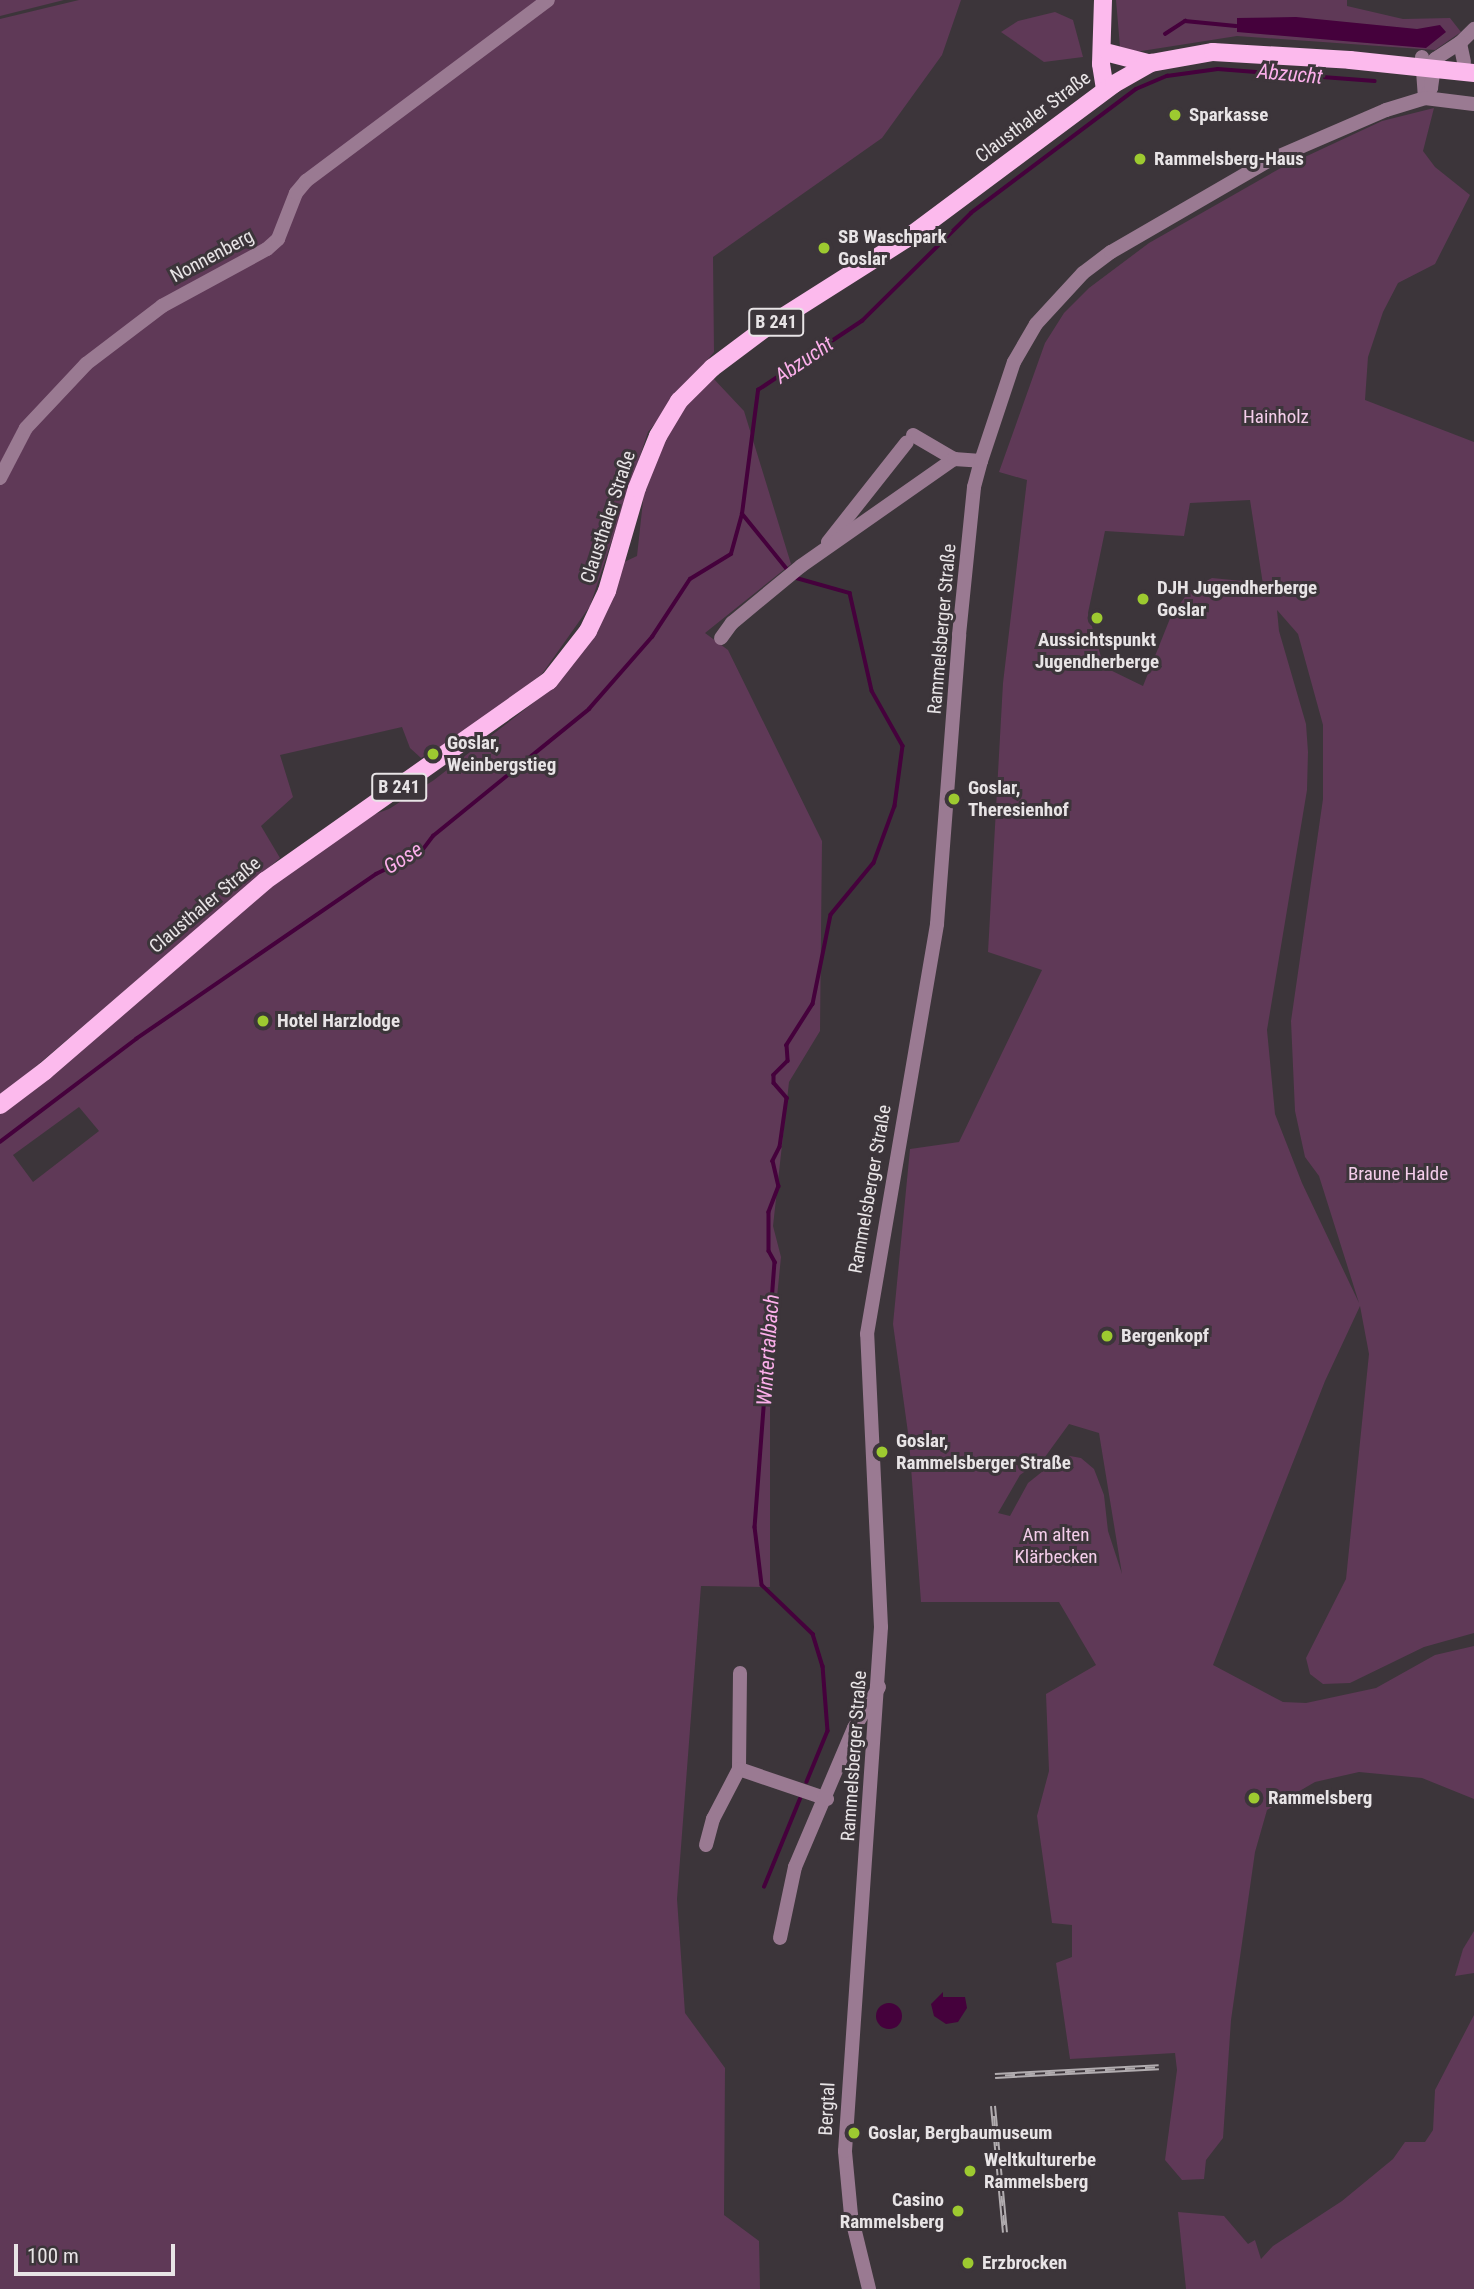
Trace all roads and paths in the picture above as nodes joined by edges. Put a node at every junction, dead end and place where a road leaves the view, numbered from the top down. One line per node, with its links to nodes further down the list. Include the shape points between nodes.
1 (548, 0): 14 (street, Nonnenberg, via 306,181 296,193 278,240 267,249 162,306 86,364 26,428)
2 (1103, 0): 4 (main road)
3 (1474, 29): 5 (street)
4 (1106, 44): 7 (main road, via 1128,62); 9 (main road)
5 (1460, 44): 6 (street); 8 (street)
6 (1428, 63): 7 (main road, Clausthaler Straße / B 241, via 1213,52); 8 (main road, Clausthaler Straße / B 241); 10 (street, via 1431,88)
7 (1151, 64): 9 (main road, Clausthaler Straße / B 241)
8 (1471, 66)
9 (1109, 87): 17 (main road, Clausthaler Straße / B 241, via 906,239 764,329 712,368 679,401 658,436 637,488 607,590 588,631 550,681 265,881 45,1072)
10 (1425, 98): 11 (street); 13 (street, Rammelsberger Straße, via 1270,160 1083,273 1036,324 1014,362)
11 (1474, 104)
12 (954, 459): 13 (street); 15 (street); 15 (street, via 910,438)
13 (981, 461): 19 (street, Rammelsberger Straße, via 974,487 933,950 867,1334 881,1627)
14 (0, 478)
15 (819, 554): 16 (street, via 732,623)
16 (721, 638)
17 (0, 1105)
18 (740, 1673): 20 (street)
19 (879, 1687): 21 (street, via 854,1728); 23 (street, Rammelsberger Straße)
20 (739, 1769): 21 (street, Rammelsberger Straße); 22 (street, via 713,1819)
21 (827, 1799): 24 (street, via 795,1867)
22 (706, 1844)
23 (860, 1928): 25 (street, Bergtal, via 845,2151 851,2215)
24 (780, 1938)
25 (869, 2289)

